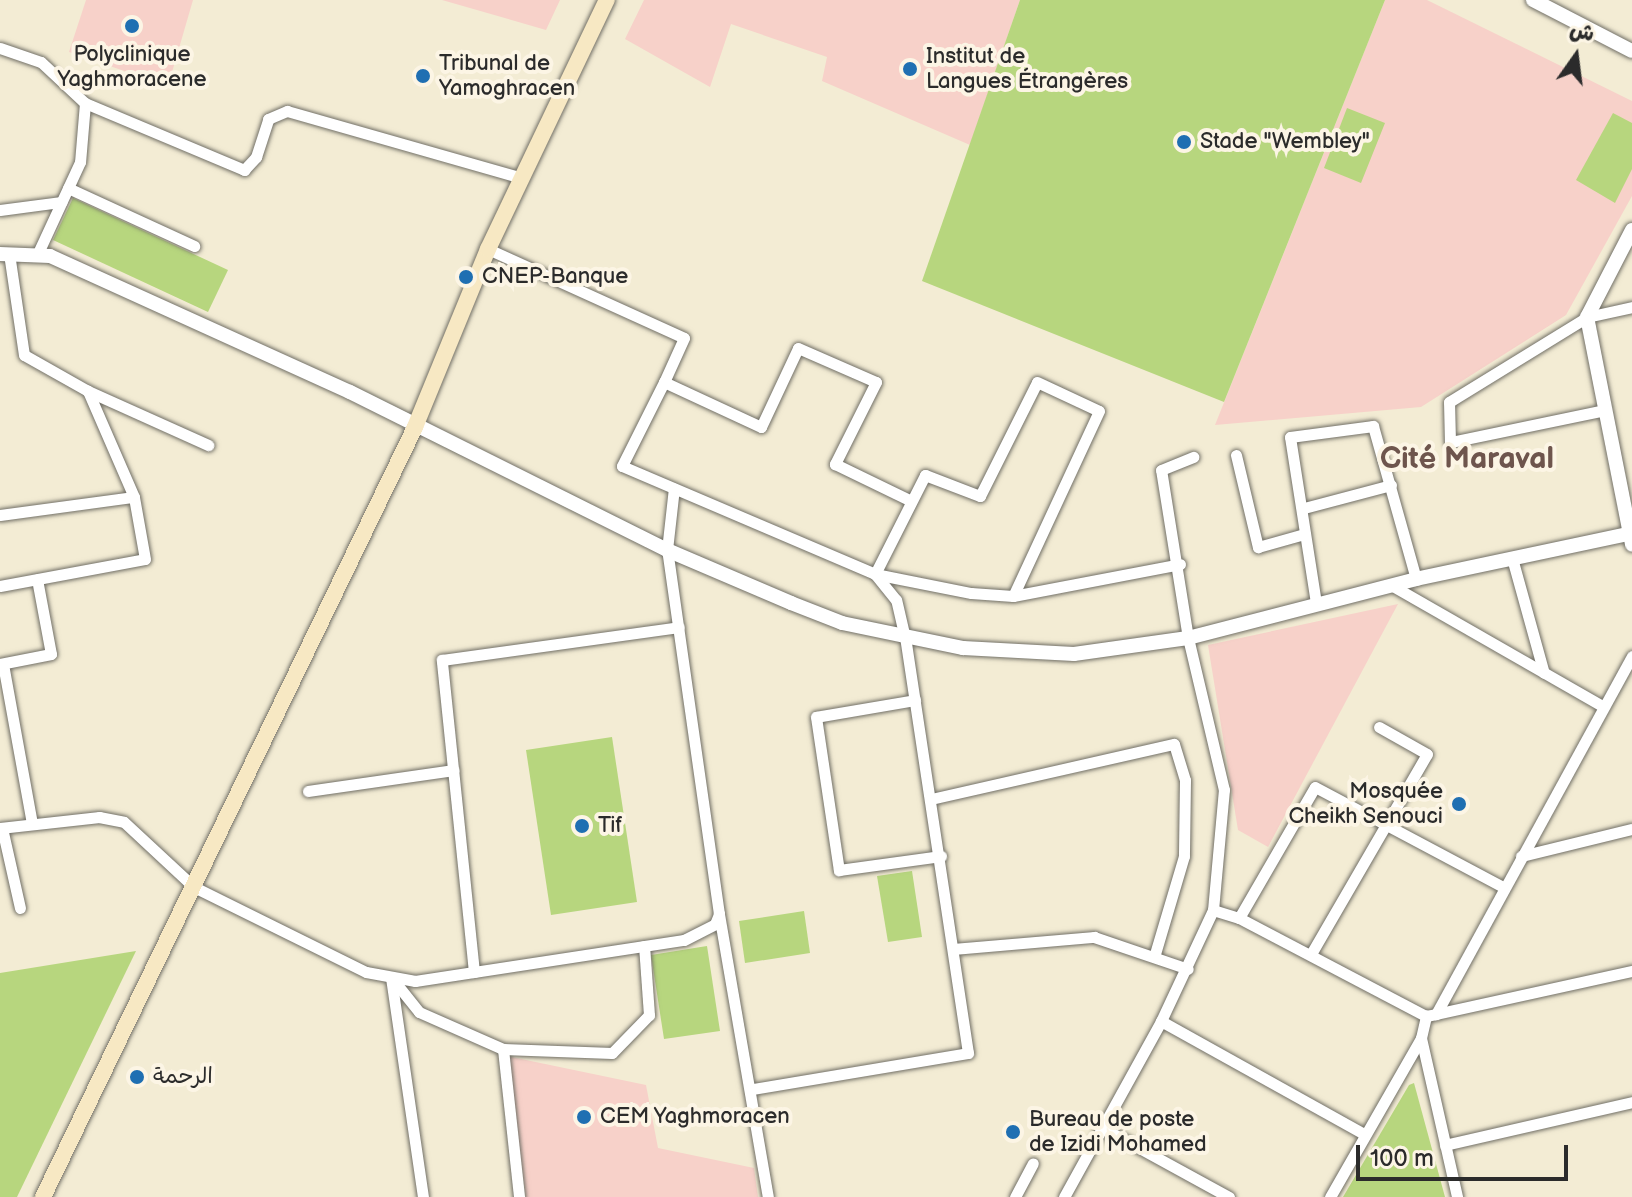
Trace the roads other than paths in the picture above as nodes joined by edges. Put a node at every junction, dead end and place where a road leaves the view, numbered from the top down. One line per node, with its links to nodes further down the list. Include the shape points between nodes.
1 (607, 0): 6 (main road)
2 (1533, 0): 4 (street)
3 (0, 48): 5 (street, via 41,62)
4 (1632, 51)
5 (85, 103): 6 (street, via 244,170 256,157 268,119 287,111); 7 (street, via 80,162)
6 (522, 178): 12 (main road)
7 (68, 188): 8 (street); 11 (street)
8 (61, 202): 9 (street); 14 (street)
9 (0, 210)
10 (1632, 230): 16 (street)
11 (194, 246)
12 (488, 249): 17 (street, via 684,338); 20 (main road)
13 (5, 253): 14 (street); 18 (street, via 24,355)
14 (37, 255): 20 (street, via 50,256 350,392)
15 (1632, 307): 16 (street)
16 (1587, 317): 19 (street); 19 (street, via 1449,402 1450,442)
17 (664, 382): 25 (street, via 622,466); 27 (street, via 761,427 798,348 876,382 835,464)
18 (88, 391): 21 (street); 26 (street)
19 (1605, 410): 31 (street)
20 (415, 427): 32 (street); 60 (main road)
21 (208, 445)
22 (1236, 455): 30 (street, via 1258,547)
23 (1194, 457): 34 (street, via 1161,470)
24 (1391, 485): 28 (street); 28 (street, via 1373,426 1290,437); 37 (street)
25 (674, 488): 32 (street); 35 (street)
26 (134, 497): 29 (street); 36 (street, via 145,559)
27 (909, 500): 35 (street); 40 (street, via 925,475 980,496 1037,382 1099,411)
28 (1304, 508): 30 (street)
29 (0, 515)
30 (1304, 534): 41 (street)
31 (1631, 537): 33 (street)
32 (667, 550): 42 (street); 43 (street, via 842,623)
33 (1512, 558): 37 (street); 47 (street)
34 (1180, 564): 40 (street); 44 (street)
35 (875, 574): 40 (street); 43 (street, via 896,600)
36 (37, 579): 39 (street); 46 (street, via 51,654)
37 (1416, 579): 38 (street)
38 (1391, 585): 41 (street); 47 (street)
39 (0, 586)
40 (1013, 596)
41 (1316, 603): 44 (street)
42 (679, 627): 51 (street, via 442,660); 64 (street)
43 (905, 638): 44 (street, via 1003,652 1074,654); 48 (street)
44 (1188, 638): 63 (street, via 1224,790)
45 (1632, 656): 49 (street)
46 (1, 664): 54 (street)
47 (1544, 673): 49 (street)
48 (915, 700): 53 (street); 58 (street, via 816,717 839,870)
49 (1604, 707): 59 (street)
50 (1379, 727): 55 (street, via 1427,754)
51 (453, 770): 52 (street); 72 (street)
52 (308, 791)
53 (931, 799): 58 (street); 69 (street, via 1174,744 1185,780 1184,856)
54 (32, 823): 56 (street); 60 (street, via 99,817 124,822)
55 (1390, 825): 61 (street); 65 (street, via 1315,787); 68 (street)
56 (1, 828): 62 (street)
57 (1632, 829): 59 (street)
58 (941, 856): 67 (street)
59 (1521, 856): 61 (street)
60 (194, 887): 73 (street, via 366,972); 84 (main road)
61 (1503, 887): 74 (street)
62 (20, 908)
63 (1213, 910): 65 (street); 70 (street)
64 (719, 914): 66 (street, via 715,924 684,940); 78 (street)
65 (1239, 918): 68 (street)
66 (644, 946): 72 (street); 77 (street, via 649,1015 612,1053)
67 (953, 949): 69 (street, via 1094,937); 78 (street, via 968,1053)
68 (1311, 954): 74 (street)
69 (1154, 957): 70 (street)
70 (1188, 969): 75 (street)
71 (1632, 971): 74 (street)
72 (474, 972): 73 (street, via 415,981)
73 (391, 977): 77 (street, via 419,1012); 85 (street)
74 (1431, 1015): 76 (street)
75 (1161, 1021): 80 (street); 81 (street)
76 (1421, 1038): 81 (street); 82 (street)
77 (503, 1049): 86 (street)
78 (753, 1089): 87 (street)
79 (1632, 1102): 82 (street)
80 (1101, 1127): 89 (street); 90 (street)
81 (1364, 1134): 91 (street)
82 (1445, 1145): 92 (street)
83 (1033, 1163): 88 (street)
84 (43, 1197)
85 (423, 1197)
86 (519, 1197)
87 (768, 1197)
88 (1015, 1197)
89 (1064, 1197)
90 (1229, 1197)
91 (1330, 1197)
92 (1457, 1197)

